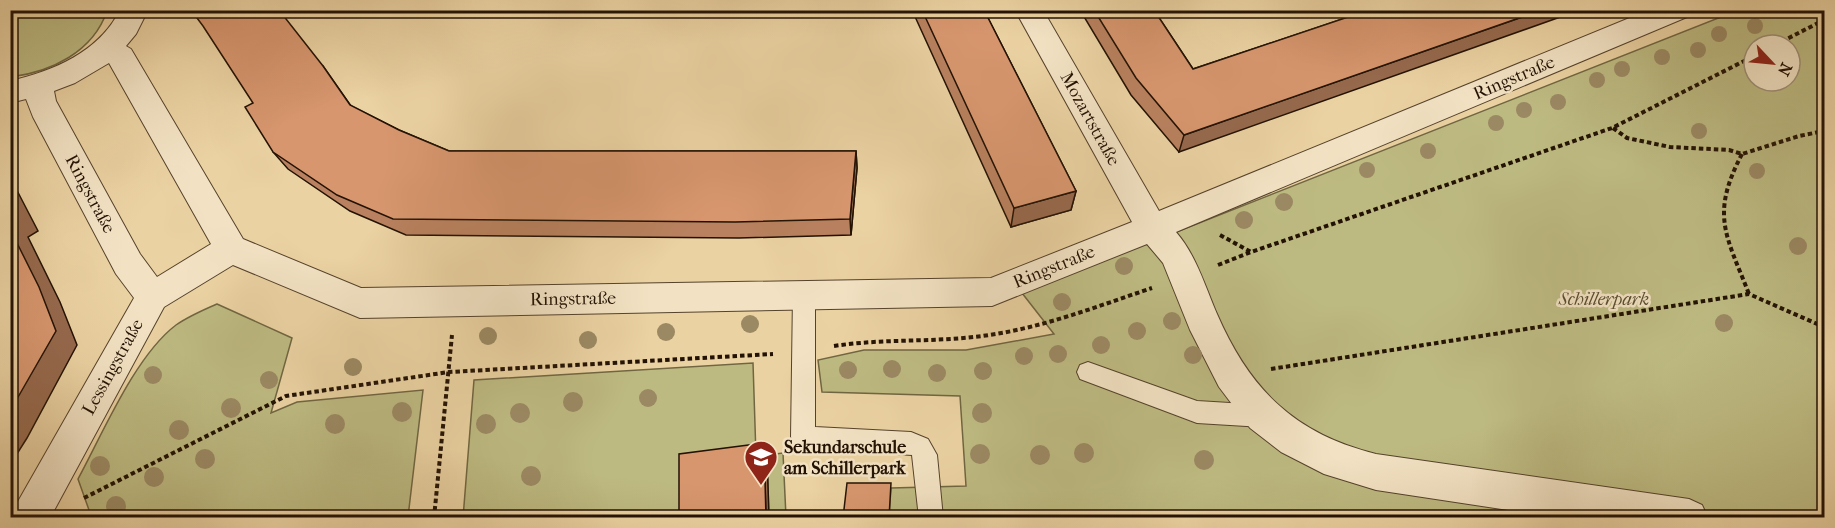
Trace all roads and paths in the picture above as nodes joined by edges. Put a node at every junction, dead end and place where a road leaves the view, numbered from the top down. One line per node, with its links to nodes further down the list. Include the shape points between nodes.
1 (134, 10): 6 (street)
2 (1029, 10): 12 (street, Mozartstraße)
3 (1677, 10): 12 (street, Ringstraße)
4 (1824, 20): 5 (path)
5 (1799, 33)
6 (107, 48): 8 (street, via 83,66); 14 (street, via 121,57)
7 (1742, 62): 9 (path)
8 (25, 89): 19 (street, Ringstraße, via 41,101 128,264)
9 (1612, 128): 11 (path, via 1628,138 1670,147); 15 (path)
10 (1824, 131): 11 (path)
11 (1742, 154): 18 (path, via 1728,183 1722,211)
12 (1152, 228): 16 (street, via 1176,255); 17 (street, Ringstraße, via 992,292)
13 (1216, 233): 15 (path)
14 (231, 249): 19 (street, Lessingstraße); 20 (street, Ringstraße, via 360,303)
15 (1251, 252): 16 (path)
16 (1186, 277): 22 (path, via 1026,328 988,336 866,340); 25 (street, via 1207,330)
17 (804, 294): 20 (street, Ringstraße); 22 (lane)
18 (1749, 294): 21 (path); 25 (path)
19 (152, 297): 27 (street, Lessingstraße)
20 (455, 301): 23 (path)
21 (1824, 327)
22 (802, 353): 23 (path); 29 (lane, via 803,437 911,443 920,447 926,455)
23 (449, 372): 27 (path, via 286,396 94,494); 28 (path)
24 (1088, 372): 26 (lane, via 1197,412)
25 (1232, 376): 26 (street)
26 (1263, 416): 30 (street, via 1294,440 1337,462)
27 (29, 517)
28 (434, 518)
29 (931, 518)
30 (1689, 518)

